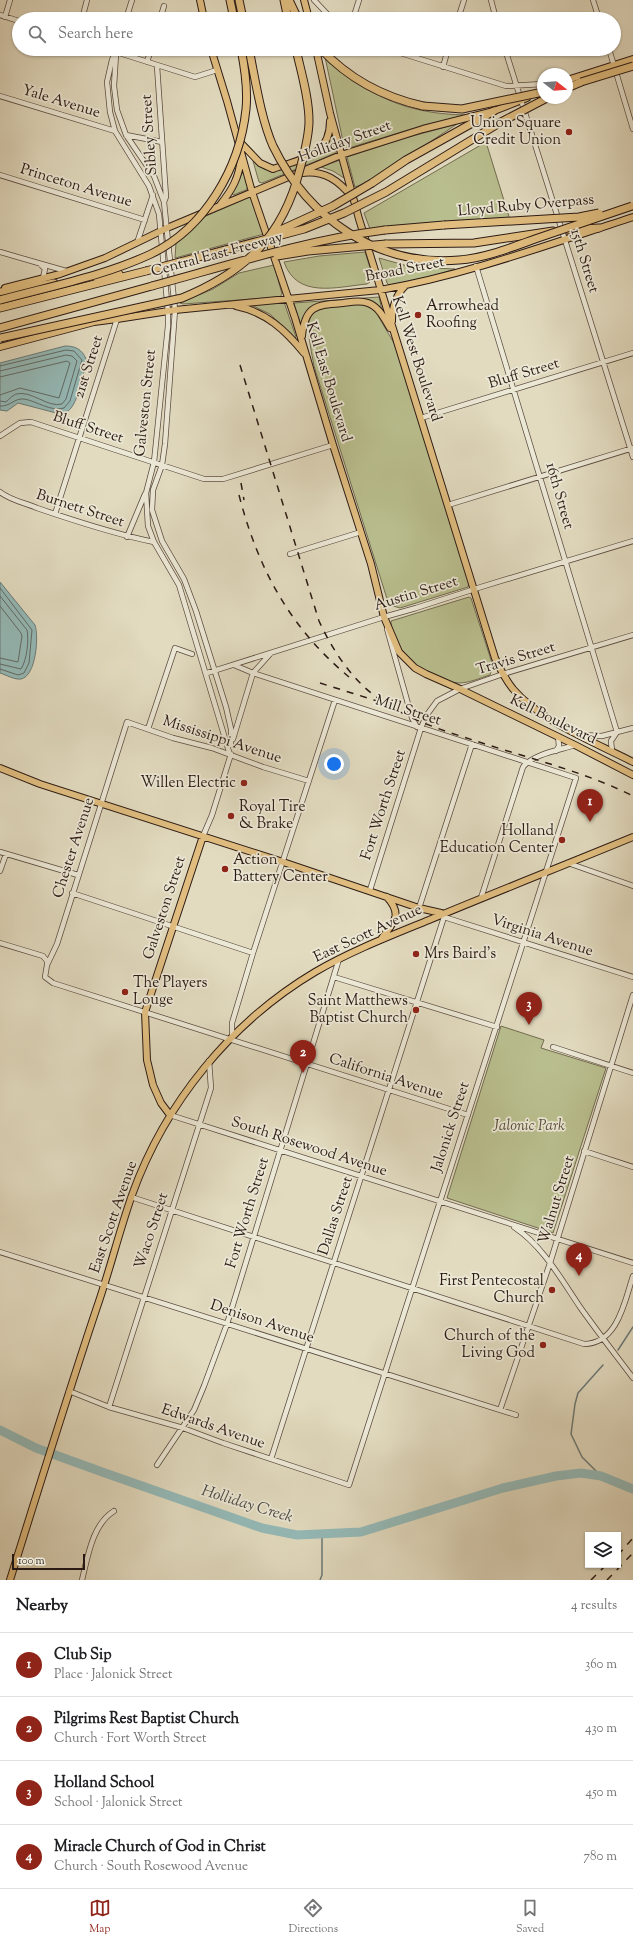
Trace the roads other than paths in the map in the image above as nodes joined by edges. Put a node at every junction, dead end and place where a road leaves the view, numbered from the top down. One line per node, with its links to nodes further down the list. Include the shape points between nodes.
1 (10, 0): 30 (street)
2 (87, 0): 16 (street)
3 (132, 0): 17 (street)
4 (200, 0): 19 (main road)
5 (230, 0): 20 (highway)
6 (239, 0): 21 (highway)
7 (284, 0): 22 (highway)
8 (289, 0): 23 (highway)
9 (304, 0): 24 (main road)
10 (314, 0): 25 (street)
11 (359, 0): 26 (street)
12 (464, 0): 27 (street)
13 (491, 0): 28 (street)
14 (593, 0): 29 (street)
15 (164, 6): 18 (street)
16 (84, 12)
17 (128, 12)
18 (162, 12)
19 (203, 12)
20 (233, 12)
21 (242, 12)
22 (287, 12)
23 (295, 12)
24 (307, 12)
25 (325, 12)
26 (355, 12)
27 (460, 12)
28 (494, 12)
29 (597, 12)
30 (2, 16): 31 (street)
31 (12, 19)
32 (114, 56): 65 (street, Galveston Street, via 107,82)
33 (116, 56): 66 (street, Galveston Street, via 114,86 117,110)
34 (132, 56): 47 (street)
35 (149, 56): 47 (street)
36 (213, 56): 52 (main road, Kell East Boulevard)
37 (242, 56): 100 (highway, bridge, via 246,109 237,150 225,181 206,208 184,232 153,253 114,270)
38 (251, 56): 78 (highway, bridge, via 273,145 297,186 336,226 383,251 434,260 485,256)
39 (298, 56): 109 (highway, bridge, via 309,121 306,148 294,192 281,218 259,249 234,271 182,298)
40 (318, 56): 63 (main road, Kell West Boulevard)
41 (327, 56): 57 (highway, bridge, via 363,84 402,101 423,106 462,109)
42 (409, 56): 51 (street)
43 (446, 56): 51 (street)
44 (507, 56): 56 (street, 15th Street)
45 (611, 56): 48 (street)
46 (633, 59): 48 (main road)
47 (147, 62): 49 (street)
48 (614, 65): 53 (main road); 64 (street)
49 (157, 66): 52 (street, via 195,77); 68 (street, Sibley Street)
50 (633, 66): 55 (highway, bridge)
51 (443, 67): 56 (street, via 506,86)
52 (217, 70): 67 (main road, Kell East Boulevard)
53 (573, 78)
54 (537, 84): 56 (street)
55 (573, 85)
56 (516, 86): 60 (street, 15th Street)
57 (537, 92)
58 (537, 93): 60 (main road, Holliday Street)
59 (0, 96): 65 (street, Yale Avenue)
60 (520, 100): 62 (main road, Holliday Street); 84 (street, 15th Street)
61 (537, 103): 88 (highway, Central East Freeway, bridge, via 501,122 386,192 344,213 304,229)
62 (494, 111): 70 (main road, Holliday Street, via 423,129); 88 (highway, bridge, via 406,160 333,206 297,224)
63 (330, 113): 67 (main road, via 330,132 322,148 273,169 260,163); 70 (main road, Kell West Boulevard)
64 (633, 129)
65 (115, 131): 74 (street, Galveston Street)
66 (126, 135): 68 (street); 76 (street, Galveston Street, via 154,176)
67 (237, 139): 69 (main road, Kell East Boulevard)
68 (162, 142): 76 (street, Sibley Street, via 166,198)
69 (242, 154): 73 (main road, Kell East Boulevard); 77 (main road, via 236,183)
70 (341, 155): 72 (main road, Holliday Street); 75 (main road, Kell West Boulevard)
71 (0, 175): 80 (street, Princeton Avenue)
72 (293, 175): 73 (main road, Holliday Street); 75 (main road, via 310,172 331,178 341,184)
73 (252, 192): 77 (main road, Holliday Street); 99 (main road, Kell East Boulevard)
74 (153, 195): 80 (street); 85 (street, Galveston Street, via 159,214)
75 (353, 198): 97 (main road, Kell West Boulevard)
76 (164, 202): 82 (street, Galveston Street)
77 (219, 205): 82 (main road, Holliday Street)
78 (632, 205): 81 (highway, Lloyd Ruby Overpass, bridge, via 579,217)
79 (633, 217): 83 (main road, Broad Street)
80 (145, 220): 87 (street)
81 (444, 225): 91 (highway, Central East Freeway, bridge, via 354,234)
82 (167, 228): 85 (main road, Holliday Street); 103 (street, Galveston Street)
83 (599, 228): 84 (highway); 86 (main road, Broad Street)
84 (562, 230): 86 (street, 15th Street); 91 (highway, bridge, via 474,243 386,244 308,251)
85 (160, 231): 87 (main road, Holliday Street); 104 (street, Galveston Street)
86 (565, 238): 92 (main road, Broad Street); 114 (street, 15th Street)
87 (137, 243): 93 (main road, via 105,258)
88 (242, 245): 94 (highway, Central East Freeway, bridge)
89 (0, 252): 90 (street)
90 (40, 264): 93 (street); 95 (street, via 45,269)
91 (229, 265): 107 (highway, Central East Freeway, bridge)
92 (476, 266): 96 (main road, Broad Street); 115 (street, 16th Street)
93 (66, 271): 95 (main road)
94 (143, 272): 98 (highway); 102 (highway, Central East Freeway)
95 (43, 278): 98 (main road)
96 (406, 286): 97 (main road, Broad Street); 106 (main road, via 396,298 392,309)
97 (380, 290): 99 (main road, Broad Street); 106 (main road, Kell West Boulevard)
98 (0, 291)
99 (289, 298): 101 (main road, Broad Street); 110 (main road, Kell East Boulevard)
100 (0, 300)
101 (230, 305): 103 (main road, Broad Street); 113 (main road, via 248,309 273,322 289,335)
102 (0, 308)
103 (174, 310): 104 (main road); 123 (street, Galveston Street)
104 (168, 312): 105 (main road); 122 (street, Galveston Street)
105 (117, 319): 111 (main road, via 94,322); 118 (street, 21st Street)
106 (392, 324): 108 (main road, Kell West Boulevard)
107 (0, 329)
108 (395, 334): 110 (main road, via 378,310 369,303 320,304 306,317); 116 (main road, Kell West Boulevard)
109 (0, 338)
110 (302, 340): 113 (main road, Kell East Boulevard)
111 (0, 347)
112 (633, 353): 114 (street, Bluff Street)
113 (306, 355): 119 (main road, Kell East Boulevard)
114 (603, 363): 115 (street, Bluff Street); 120 (street, 15th Street)
115 (514, 390): 116 (street, Bluff Street); 124 (street, 16th Street)
116 (421, 418): 127 (main road, Kell West Boulevard)
117 (0, 436): 118 (street, Bluff Street, via 25,422 32,422)
118 (79, 438): 122 (street, Bluff Street); 128 (street, 21st Street)
119 (333, 445): 123 (street, Bluff Street, via 246,473 218,479 204,479); 129 (main road, Kell East Boulevard)
120 (632, 448): 121 (street, 15th Street); 124 (street)
121 (633, 457)
122 (154, 462): 123 (street, Bluff Street); 126 (street, Galveston Street)
123 (162, 465): 142 (street, Galveston Street, via 153,490 152,510 162,541 184,579)
124 (541, 476): 127 (street); 134 (street, 16th Street)
125 (0, 492): 128 (street, Burnett Street)
126 (146, 492): 130 (street); 132 (street, Galveston Street, via 148,526)
127 (448, 505): 135 (main road, Kell West Boulevard)
128 (55, 514): 130 (street, Burnett Street)
129 (361, 532): 133 (street); 136 (main road, Kell East Boulevard)
130 (127, 537): 132 (street, Burnett Street)
131 (633, 540): 134 (street, Austin Street)
132 (154, 542): 143 (street, Galveston Street, via 179,585)
133 (290, 554)
134 (566, 561): 135 (street, Austin Street); 138 (street, 16th Street)
135 (474, 589): 136 (street, Austin Street); 145 (main road, Kell West Boulevard, via 495,658)
136 (384, 617): 140 (street, Austin Street); 146 (main road, Kell East Boulevard, via 399,652 406,660 426,674); 149 (street, via 412,718)
137 (633, 635): 138 (street, Travis Street)
138 (592, 647): 145 (street, Travis Street); 152 (street, 16th Street)
139 (192, 654): 151 (street, via 175,648)
140 (270, 654): 141 (street, Austin Street); 144 (street, Galveston Street)
141 (234, 664): 142 (street, Austin Street); 144 (street, Mill Street)
142 (215, 670): 143 (street, Austin Street); 156 (street, Galveston Street, via 231,728)
143 (207, 673): 160 (street, Galveston Street)
144 (253, 674): 147 (street, Mill Street); 156 (street, Galveston Street)
145 (503, 674): 146 (street, Travis Street); 153 (main road, Kell Boulevard, via 513,689 534,708)
146 (460, 689): 149 (street, Travis Street, via 437,701); 154 (main road, Kell Boulevard)
147 (335, 700): 149 (street, Mill Street); 166 (street)
148 (127, 722): 151 (street, Mississippi Avenue); 167 (street, Chester Avenue)
149 (419, 727): 155 (street, Mill Street); 178 (street, Fort Worth Street, via 418,738)
150 (633, 728): 152 (street)
151 (148, 729): 160 (street, Mississippi Avenue)
152 (617, 732): 153 (street, via 602,736); 159 (street, via 611,741)
153 (582, 735): 159 (main road, Kell Boulevard)
154 (558, 736): 157 (main road, Kell Boulevard); 158 (street, via 559,746)
155 (472, 744): 161 (street, Mill Street); 182 (street)
156 (231, 745): 160 (street, Galveston Street)
157 (576, 745): 158 (street); 164 (main road, Kell Boulevard)
158 (555, 751): 161 (street)
159 (612, 751): 162 (main road, Kell Boulevard)
160 (230, 755): 166 (street, Mississippi Avenue); 168 (street, Galveston Street)
161 (526, 762): 165 (street, Mill Street); 181 (street)
162 (633, 762)
163 (0, 768): 167 (main road)
164 (633, 775)
165 (576, 778): 175 (street, Jalonick Street)
166 (309, 781): 172 (street)
167 (100, 803): 168 (main road); 176 (street, Chester Avenue)
168 (203, 836): 172 (main road); 184 (main road, Galveston Street)
169 (633, 837): 173 (main road, East Scott Avenue)
170 (0, 852): 171 (street)
171 (6, 854): 174 (street); 176 (street)
172 (283, 862): 178 (main road); 188 (street)
173 (568, 864): 175 (main road, East Scott Avenue); 177 (street)
174 (0, 871)
175 (546, 872): 181 (main road, East Scott Avenue); 186 (street, Jalonick Street)
176 (78, 875): 179 (street, Chester Avenue)
177 (633, 886)
178 (370, 890): 180 (main road)
179 (72, 893): 184 (street); 190 (street, Chester Avenue, via 54,952)
180 (386, 896): 182 (main road); 185 (main road, via 396,908 395,919)
181 (481, 898): 183 (main road, East Scott Avenue)
182 (419, 908): 183 (main road)
183 (443, 915): 185 (main road, East Scott Avenue); 186 (street, Virginia Avenue); 195 (street, Dallas Street)
184 (173, 925): 188 (street); 196 (main road, Galveston Street)
185 (381, 940): 189 (main road, East Scott Avenue)
186 (523, 942): 192 (street, Virginia Avenue); 197 (street, Jalonick Street)
187 (0, 943): 190 (street, via 43,956)
188 (253, 953): 198 (street, via 232,1023)
189 (339, 959): 191 (street, Fort Worth Street); 198 (main road, East Scott Avenue, via 288,990 252,1018)
190 (47, 965): 193 (street, Chester Avenue)
191 (334, 977): 195 (street); 201 (street, Fort Worth Street)
192 (633, 977)
193 (47, 979): 196 (street, California Avenue)
194 (633, 995): 202 (street, Walnut Street)
195 (416, 1003): 197 (street); 204 (street, Dallas Street)
196 (146, 1012): 198 (street, California Avenue); 206 (main road, Galveston Street, via 147,1060 153,1085)
197 (497, 1028): 205 (street, Jalonick Street)
198 (232, 1039): 200 (main road, East Scott Avenue); 201 (street, California Avenue)
199 (553, 1047): 202 (street)
200 (209, 1061): 206 (main road, East Scott Avenue); 207 (street, Waco Street, via 211,1088)
201 (307, 1064): 204 (street, California Avenue); 208 (street, Fort Worth Street)
202 (610, 1066): 203 (street); 209 (street, Walnut Street)
203 (633, 1073)
204 (389, 1090): 205 (street, California Avenue); 211 (street, Dallas Street)
205 (468, 1115): 213 (street, Jalonick Street)
206 (170, 1116): 207 (street, South Rosewood Avenue); 212 (main road, East Scott Avenue)
207 (199, 1125): 208 (street, South Rosewood Avenue); 214 (street, Waco Street)
208 (280, 1150): 211 (street, South Rosewood Avenue); 216 (street, Fort Worth Street)
209 (584, 1151): 210 (street); 217 (street, Walnut Street)
210 (633, 1167)
211 (362, 1176): 213 (street, South Rosewood Avenue); 219 (street, Dallas Street)
212 (131, 1197): 214 (street); 223 (main road, East Scott Avenue)
213 (439, 1202): 215 (street, South Rosewood Avenue); 224 (street, Jalonick Street)
214 (171, 1211): 216 (street); 225 (street, Waco Street)
215 (510, 1224): 217 (street, South Rosewood Avenue); 220 (street, via 529,1239)
216 (253, 1238): 219 (street); 226 (street, Fort Worth Street)
217 (557, 1239): 220 (street, Walnut Street); 221 (street, South Rosewood Avenue)
218 (0, 1252): 223 (street, Denison Avenue)
219 (333, 1263): 224 (street); 229 (street, Dallas Street)
220 (550, 1263): 227 (street, Walnut Street); 228 (street)
221 (633, 1264)
222 (633, 1276): 228 (street, via 617,1324)
223 (105, 1286): 225 (street, Denison Avenue); 232 (main road, East Scott Avenue)
224 (412, 1289): 227 (street); 230 (street, Jalonick Street)
225 (144, 1298): 226 (street, Denison Avenue); 233 (street, Waco Street)
226 (226, 1324): 229 (street, Denison Avenue); 236 (street, Fort Worth Street, via 198,1402)
227 (529, 1326): 228 (street, via 584,1344 594,1343); 234 (street, Walnut Street)
228 (602, 1338): 231 (street)
229 (305, 1349): 230 (street, Denison Avenue); 237 (street, Dallas Street)
230 (384, 1374): 234 (street, Denison Avenue); 239 (street, Jalonick Street)
231 (633, 1378)
232 (69, 1391): 233 (street, Edwards Avenue); 241 (main road, East Scott Avenue)
233 (109, 1407): 236 (street, Edwards Avenue)
234 (500, 1410): 235 (street, Denison Avenue)
235 (516, 1415)
236 (183, 1428): 237 (street, Edwards Avenue); 238 (street, Fort Worth Street)
237 (271, 1459): 239 (street, Edwards Avenue)
238 (157, 1465)
239 (349, 1485)
240 (114, 1511): 242 (street, via 104,1518 97,1531)
241 (10, 1580)
242 (82, 1580)

